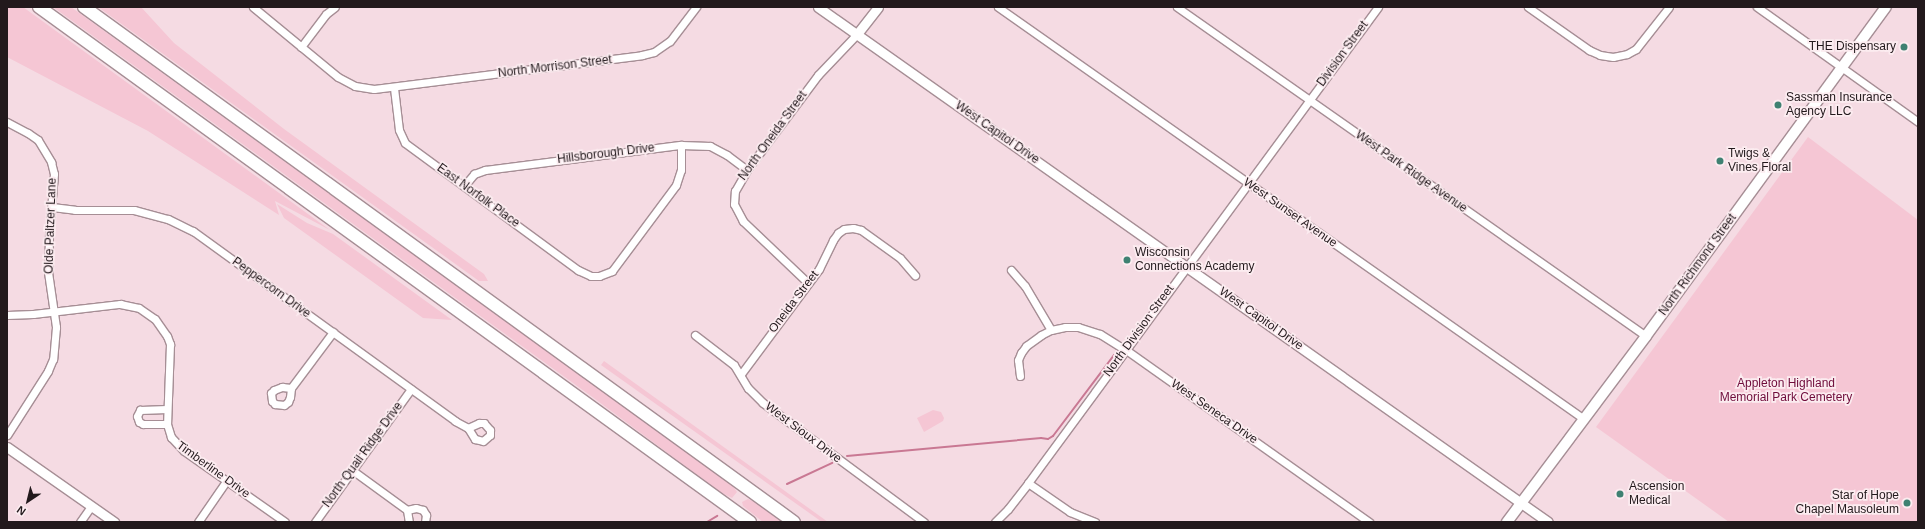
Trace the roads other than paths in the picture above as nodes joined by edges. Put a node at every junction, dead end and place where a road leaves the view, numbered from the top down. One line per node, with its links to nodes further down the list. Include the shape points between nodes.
1 (39, 7): 61 (highway)
2 (84, 7): 62 (highway)
3 (253, 7): 16 (street, North Morrison Street)
4 (335, 7): 16 (street, via 326,14)
5 (696, 7): 18 (street, North Morrison Street, via 670,42 654,52)
6 (818, 7): 15 (street, West Capitol Drive)
7 (878, 7): 15 (street, North Oneida Street)
8 (998, 7): 24 (street, West Sunset Avenue)
9 (1177, 7): 19 (street, West Park Ridge Avenue)
10 (1378, 7): 19 (street, Division Street)
11 (1528, 7): 12 (street, via 1589,50 1612,57 1636,49)
12 (1669, 7)
13 (1757, 7): 17 (street)
14 (1886, 7): 17 (main road, North Richmond Street)
15 (857, 34): 23 (street, North Oneida Street, via 818,75); 27 (street, West Capitol Drive)
16 (301, 47): 18 (street, North Morrison Street, via 338,77 355,86 374,89)
17 (1841, 67): 21 (street); 36 (main road, North Richmond Street)
18 (394, 88): 25 (street, East Norfolk Place, via 399,130 405,143)
19 (1309, 100): 24 (street, North Division Street); 36 (street, West Park Ridge Avenue)
20 (7, 122): 26 (street, Olde Paltzer Lane, via 38,140 48,155 54,174)
21 (1918, 122)
22 (681, 145): 23 (street, Hillsborough Drive, via 710,146); 25 (street, Hillsborough Drive, via 485,170 474,174); 25 (street, East Norfolk Place, via 681,170 676,185 612,271 599,276 584,274)
23 (747, 170): 30 (street, North Oneida Street, via 735,191 734,204 737,213 742,221)
24 (1247, 183): 27 (street, North Division Street); 43 (street, West Sunset Avenue)
25 (464, 186)
26 (52, 207): 31 (street, Olde Paltzer Lane, via 48,272); 34 (street, Peppercorn Drive, via 75,210 134,210 168,219 201,237)
27 (1186, 266): 37 (street, North Division Street); 51 (street, West Capitol Drive)
28 (1011, 270): 33 (street, via 1025,286)
29 (915, 275): 30 (street, Oneida Street, via 900,258 861,230 853,228 838,233 825,260)
30 (808, 283): 38 (street, Oneida Street)
31 (54, 312): 32 (street, Timberline Drive); 42 (street, Timberline Drive, via 120,304 139,308 155,319 170,344); 46 (street, Olde Paltzer Lane, via 56,333 53,358 34,394)
32 (7, 315)
33 (1051, 330): 37 (street, West Seneca Drive, via 1065,327 1088,329 1105,336); 39 (street, via 1033,340 1022,352 1018,360)
34 (333, 332): 40 (street); 41 (street, Peppercorn Drive)
35 (695, 335): 38 (street, West Sioux Drive, via 728,358)
36 (1646, 336): 43 (main road, North Richmond Street)
37 (1126, 350): 50 (street, North Division Street); 66 (street, West Seneca Drive)
38 (741, 374): 63 (street, West Sioux Drive, via 748,388 763,403)
39 (1020, 376)
40 (291, 388)
41 (411, 389): 45 (street, Peppercorn Drive); 48 (street, North Quail Ridge Drive)
42 (168, 409): 44 (street, Timberline Drive); 44 (street, via 140,410 136,416 143,424)
43 (1584, 419): 51 (main road, North Richmond Street)
44 (167, 424): 49 (street, Timberline Drive, via 176,444)
45 (468, 428)
46 (7, 435)
47 (7, 448): 52 (street)
48 (352, 470): 53 (street); 58 (street, North Quail Ridge Drive)
49 (227, 480): 56 (street); 57 (street, Timberline Drive)
50 (1028, 483): 64 (street, North Division Street); 65 (street, via 1070,512)
51 (1521, 503): 67 (main road, North Richmond Street); 68 (street, West Capitol Drive)
52 (91, 506): 54 (street); 55 (street)
53 (407, 510): 59 (street); 60 (street, via 423,510 426,514)
54 (80, 522)
55 (114, 522)
56 (198, 522)
57 (285, 522)
58 (315, 522)
59 (409, 522)
60 (425, 522)
61 (750, 522)
62 (794, 522)
63 (924, 522)
64 (995, 522)
65 (1095, 522)
66 (1369, 522)
67 (1507, 522)
68 (1548, 522)

